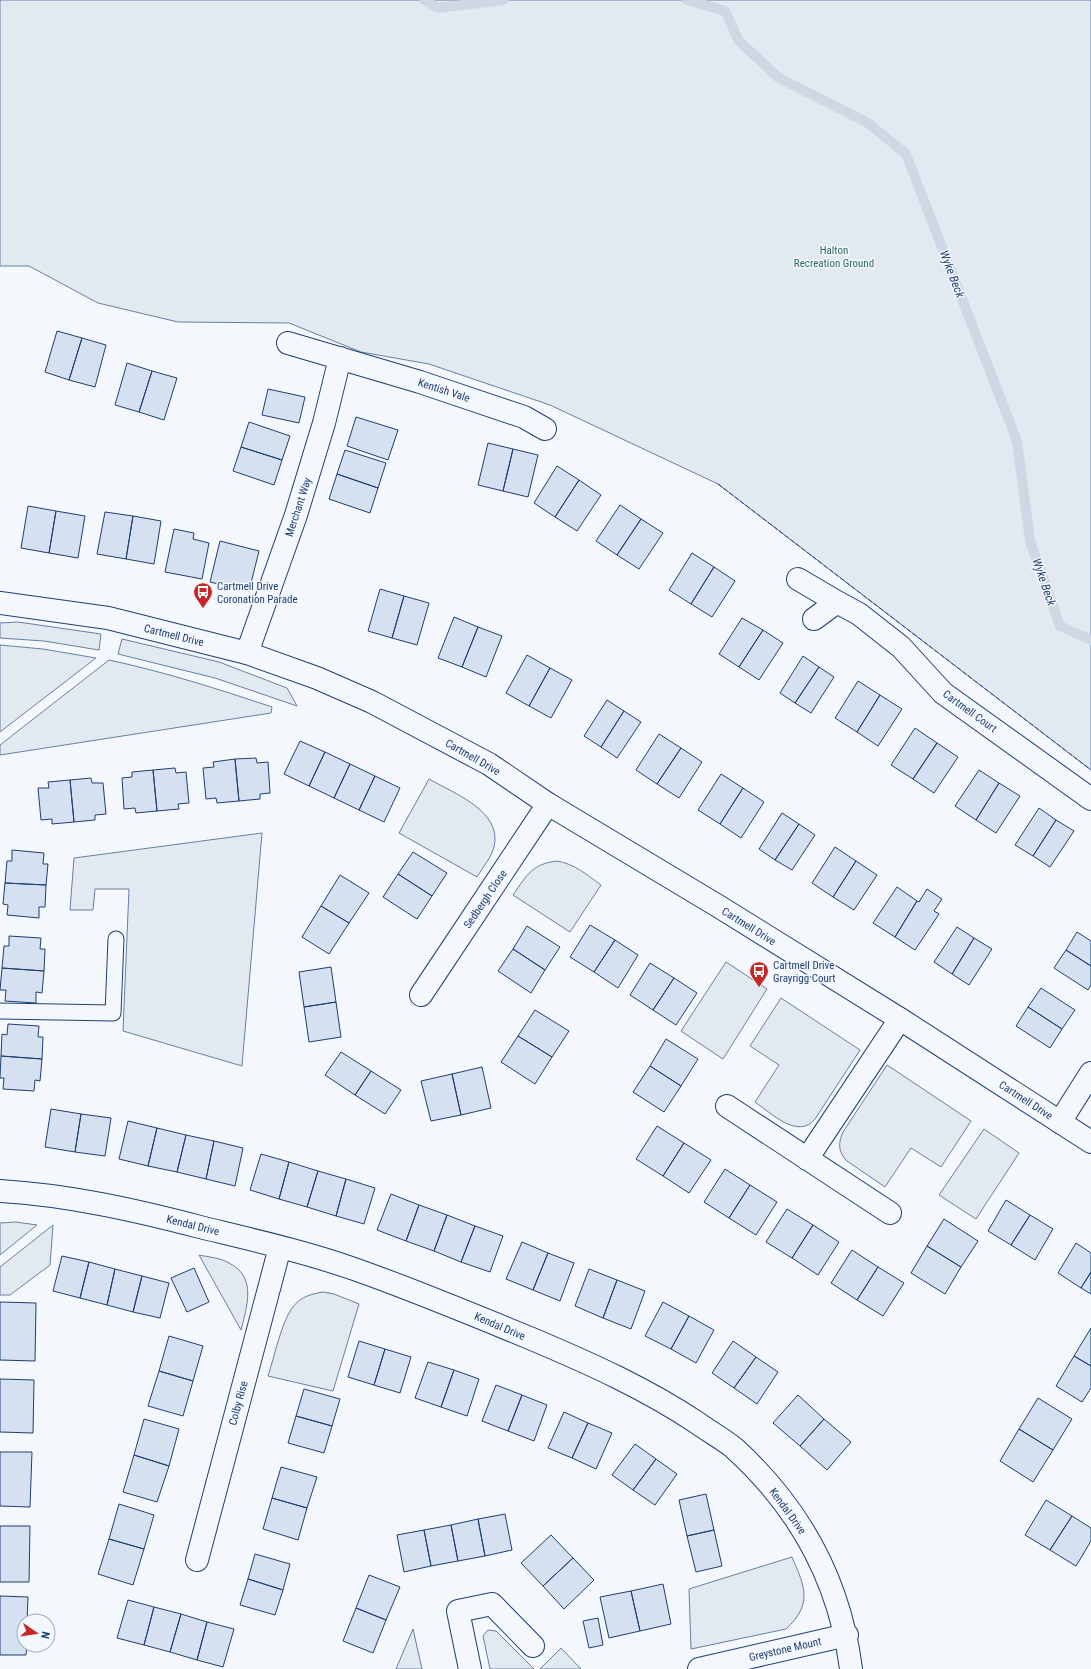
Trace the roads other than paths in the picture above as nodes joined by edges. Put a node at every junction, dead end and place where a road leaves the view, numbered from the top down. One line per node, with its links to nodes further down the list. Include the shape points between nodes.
1 (288, 343): 2 (street, Kentish Vale)
2 (340, 358): 3 (street, Kentish Vale, via 488,404 524,417); 8 (street, Merchant Way, via 324,423 296,515)
3 (545, 429)
4 (798, 579): 5 (street, Cartmell Court)
5 (837, 602): 7 (street); 9 (street, Cartmell Court, via 859,614 901,647 943,692)
6 (0, 603): 8 (street, Cartmell Drive, via 108,618)
7 (814, 619)
8 (247, 653): 10 (street, Cartmell Drive, via 317,678 372,702 489,764)
9 (1091, 799)
10 (548, 804): 12 (street, Sedbergh Close); 14 (street, Cartmell Drive)
11 (116, 939): 13 (lane, via 113,1013)
12 (421, 995)
13 (0, 1011)
14 (900, 1019): 17 (street, Cartmell Drive); 19 (street)
15 (1091, 1073): 17 (street)
16 (728, 1106): 19 (street)
17 (1060, 1122): 18 (street, Cartmell Drive)
18 (1091, 1142)
19 (807, 1159): 21 (street)
20 (0, 1190): 22 (street, Kendal Drive, via 120,1206)
21 (890, 1213)
22 (280, 1247): 23 (street, Colby Rise); 24 (street, Kendal Drive, via 369,1275 476,1316 588,1362 678,1410 732,1447 779,1494 812,1544 833,1590)
23 (197, 1560)
24 (847, 1635): 27 (street, Greystone Mount); 28 (street, Kendal Drive)
25 (533, 1646): 26 (street, via 492,1604 458,1611)
26 (470, 1669)
27 (699, 1669)
28 (851, 1669)

